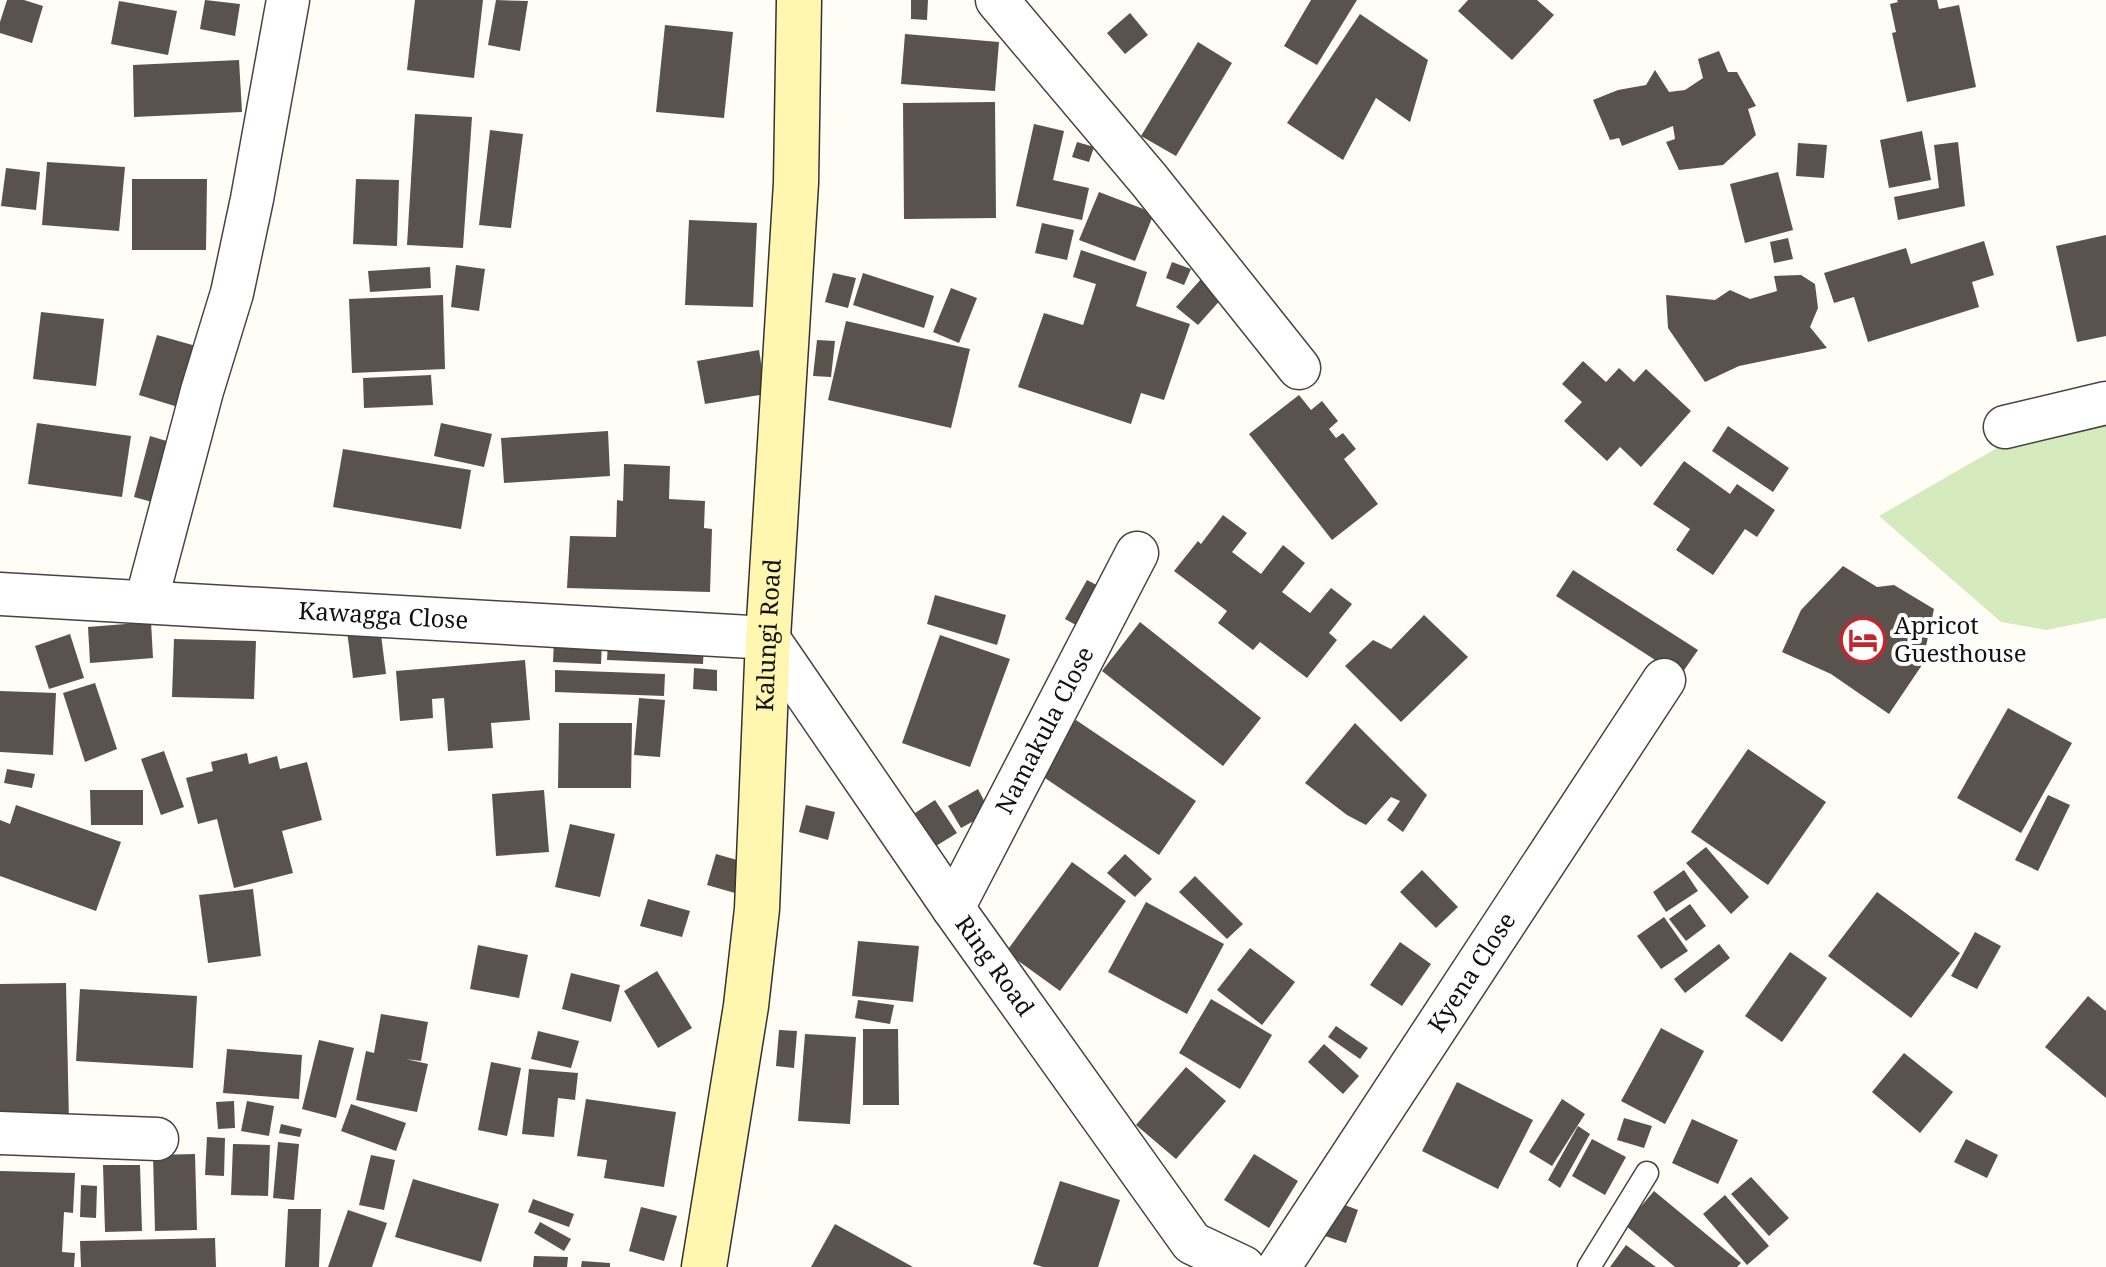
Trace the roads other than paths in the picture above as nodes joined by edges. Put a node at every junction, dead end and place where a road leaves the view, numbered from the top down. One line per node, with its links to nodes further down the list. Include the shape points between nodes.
1 (288, 0): 9 (street, via 232,293)
2 (799, 0): 10 (street, Kalungi Road, via 796,183)
3 (997, 0): 4 (street)
4 (1299, 368)
5 (2106, 403): 6 (street)
6 (2005, 427)
7 (1137, 553): 12 (street, Namakula Close)
8 (0, 594): 9 (street, Kawagga Close)
9 (146, 602): 10 (street, Kawagga Close)
10 (768, 638): 12 (street, Ring Road); 17 (street, Kalungi Road, via 757,909)
11 (1664, 680): 19 (street, Kyena Close)
12 (953, 908): 16 (street, Ring Road)
13 (0, 1133): 14 (street)
14 (157, 1139)
15 (1647, 1173): 20 (lane)
16 (1199, 1255): 18 (street, Ring Road)
17 (704, 1267)
18 (1243, 1267)
19 (1279, 1267)
20 (1589, 1267)

